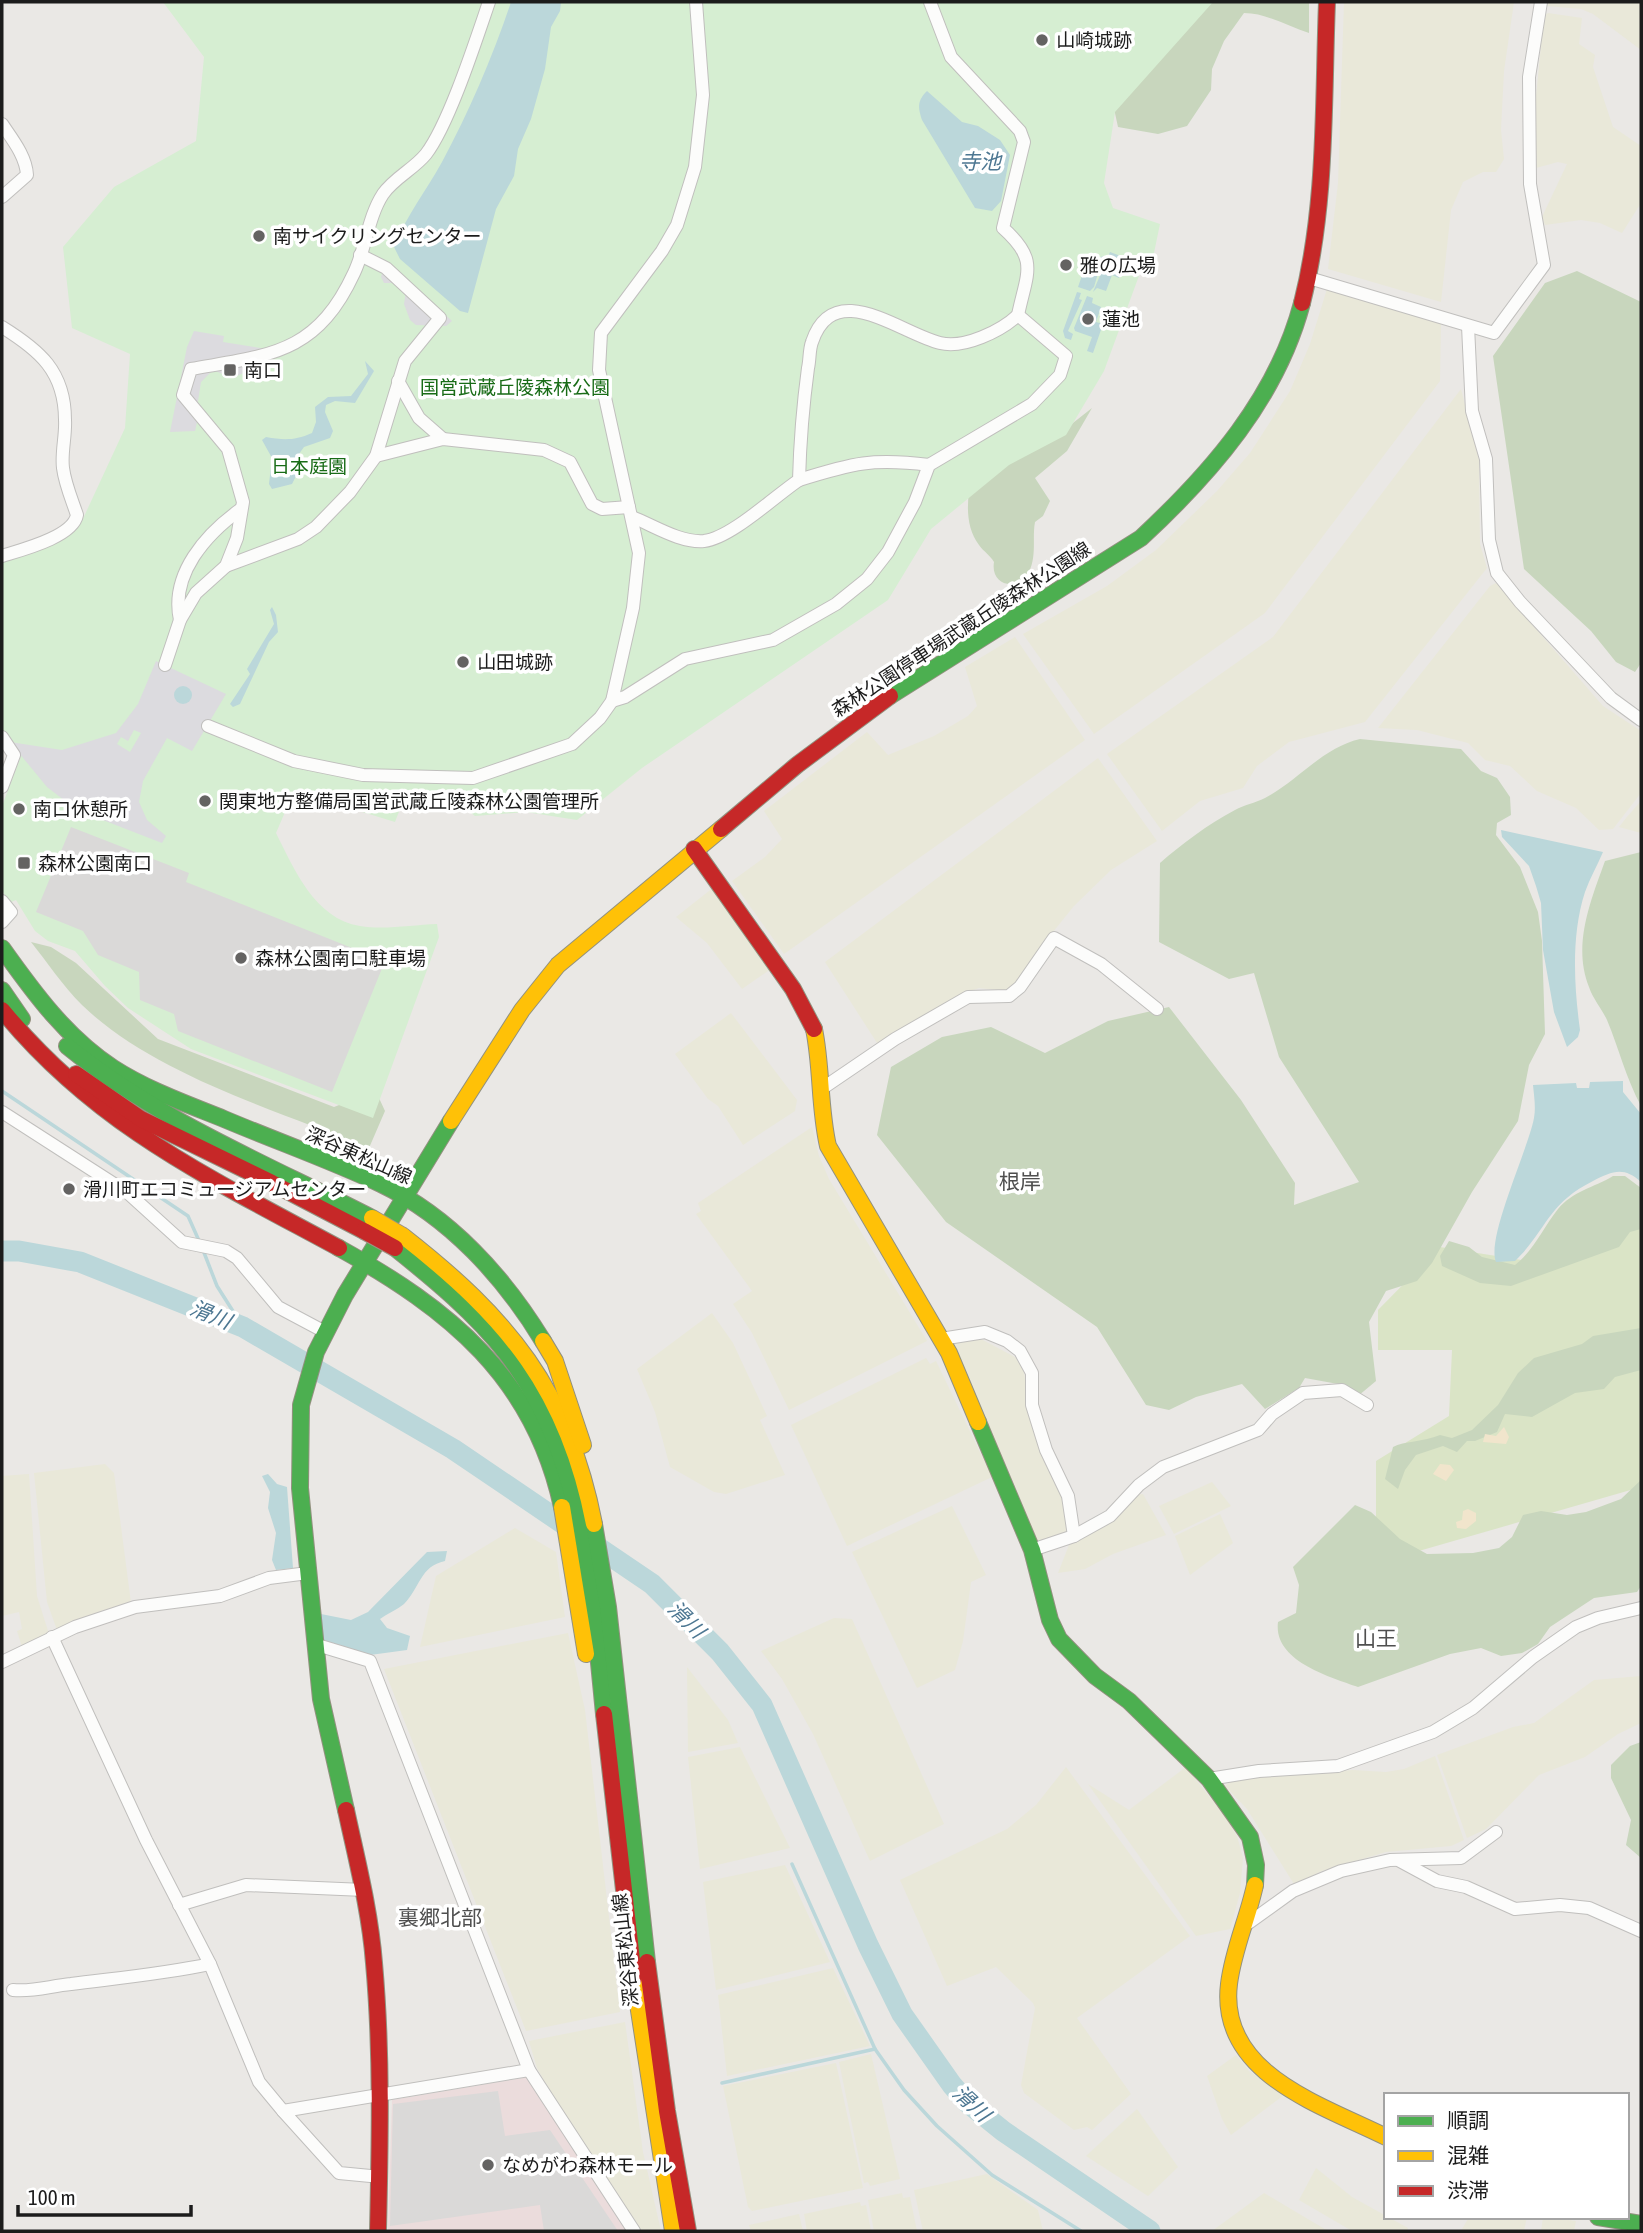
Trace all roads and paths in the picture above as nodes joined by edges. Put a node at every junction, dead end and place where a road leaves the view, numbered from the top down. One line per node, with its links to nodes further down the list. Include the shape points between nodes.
1 (489, 2): 8 (street, via 449,107 426,153 384,192)
2 (696, 2): 19 (street, via 702,122 688,192 662,251 601,333 598,352)
3 (930, 2): 10 (street, via 951,57 1020,131 1024,142 1003,228 1027,254)
4 (1327, 2): 9 (main road, 森林公園停車場武蔵丘陵森林公園線, via 1319,215)
5 (1541, 2): 11 (street, via 1529,77 1530,184 1544,265 1494,333)
6 (2, 124): 7 (street, via 27,167 27,175)
7 (2, 197)
8 (360, 255): 13 (street, via 386,268 440,318 405,361); 18 (street, via 355,273 331,312 292,348 191,369 184,395 228,449)
9 (1309, 278): 11 (street); 29 (main road, 森林公園停車場武蔵丘陵森林公園線, via 1296,328 1244,428 1177,506 1131,545 879,704)
10 (1018, 315): 16 (street, via 1066,356 1060,375 1032,404); 17 (street, via 1010,323 957,344 941,343 863,311 844,310 821,323 811,343)
11 (1468, 326): 25 (street, via 1472,411 1486,459 1489,540 1497,573 1611,698)
12 (2, 327): 20 (street, via 37,348 63,395 62,465 77,515 68,529)
13 (398, 381): 14 (street, via 419,418); 15 (street)
14 (443, 439): 15 (street); 19 (street, via 544,450 570,462 592,504)
15 (376, 456): 21 (street, via 316,527 298,539)
16 (929, 465): 17 (street, via 884,460 848,464); 24 (street, via 888,552 867,579 836,604 773,640 685,659)
17 (799, 480): 19 (street, via 734,527 704,541 683,538)
18 (241, 509): 21 (street, via 237,538); 22 (street, via 222,523 184,573 176,601)
19 (631, 512): 24 (street, via 639,553)
20 (2, 556)
21 (226, 566): 22 (street, via 196,593)
22 (180, 620): 23 (street)
23 (165, 665)
24 (612, 701): 26 (street, via 572,744 473,778 363,775 324,769 270,753)
25 (1641, 720)
26 (208, 726)
27 (2, 737): 28 (street, via 15,755)
28 (2, 787)
29 (694, 849): 37 (main road, via 805,1010 818,1049); 39 (main road, 森林公園停車場武蔵丘陵森林公園線, via 558,965 477,1077)
30 (2, 901): 31 (street, via 11,912)
31 (2, 922)
32 (2, 948): 39 (main road, 深谷東松山線, via 47,1011 113,1067 154,1090)
33 (2, 964): 40 (main road, 深谷東松山線, via 54,1034 108,1081)
34 (2, 990): 40 (main road, 深谷東松山線, via 38,1038 106,1098 178,1141)
35 (1157, 1009): 37 (street, via 1101,964 1054,938 1009,996 968,996)
36 (2, 1010): 42 (main road, 深谷東松山線, via 55,1072 106,1114 199,1171)
37 (820, 1090): 44 (main road, via 828,1146 839,1170)
38 (2, 1112): 43 (street, via 128,1194 182,1242 226,1251 237,1258 278,1307)
39 (406, 1198): 42 (main road, 森林公園停車場武蔵丘陵森林公園線); 53 (main road, 深谷東松山線, via 446,1226 497,1276 555,1362 598,1496 615,1585)
40 (368, 1224): 41 (main road, 深谷東松山線, bridge)
41 (399, 1242): 53 (main road, 深谷東松山線, via 456,1278 492,1311 543,1381 582,1474); 54 (main road, 深谷東松山線, via 494,1338 519,1373 561,1456 575,1510)
42 (366, 1261): 43 (main road, 森林公園停車場武蔵丘陵森林公園線); 54 (main road, 深谷東松山線, via 478,1347 507,1381 525,1412 550,1468 586,1655)
43 (322, 1338): 48 (main road, 森林公園停車場武蔵丘陵森林公園線, via 303,1397 300,1488)
44 (941, 1339): 46 (street, via 985,1332 1020,1351 1031,1373 1032,1405 1046,1450 1068,1496); 47 (main road)
45 (1367, 1405): 46 (street, via 1342,1390 1303,1393 1258,1430 1163,1467 1110,1516)
46 (1074, 1536): 47 (street)
47 (1032, 1550): 55 (main road, via 1059,1639)
48 (308, 1573): 50 (street, via 269,1578 220,1596 135,1607); 51 (main road, 森林公園停車場武蔵丘陵森林公園線)
49 (1641, 1608): 55 (street, via 1576,1628 1473,1708 1433,1732 1338,1766)
50 (52, 1637): 52 (street); 59 (street)
51 (314, 1644): 58 (main road, 森林公園停車場武蔵丘陵森林公園線, via 331,1754); 64 (street, via 370,1661)
52 (2, 1662)
53 (614, 1663): 74 (main road, 深谷東松山線, via 662,2084)
54 (602, 1700): 73 (main road, 深谷東松山線, via 645,2078)
55 (1209, 1779): 60 (main road, via 1243,1823 1254,1850 1255,1885)
56 (1496, 1832): 57 (street, via 1461,1858)
57 (1400, 1861): 60 (street, via 1372,1863 1293,1891); 61 (street, via 1437,1881 1466,1887 1515,1909 1589,1908)
58 (364, 1889): 59 (street, via 246,1885); 65 (main road, 森林公園停車場武蔵丘陵森林公園線, via 379,2010)
59 (179, 1905): 62 (street)
60 (1243, 1927): 67 (main road, via 1227,1997 1242,2048 1267,2076)
61 (1641, 1931)
62 (210, 1964): 63 (street, via 142,1978 67,1984 34,1992); 66 (street, via 259,2082)
63 (13, 1990)
64 (530, 2070): 65 (street); 72 (street)
65 (381, 2093): 66 (street); 68 (main road, 森林公園停車場武蔵丘陵森林公園線)
66 (283, 2111): 68 (street, via 339,2173)
67 (1384, 2136)
68 (381, 2176): 71 (main road, 森林公園停車場武蔵丘陵森林公園線)
69 (1610, 2219): 70 (main road)
70 (1641, 2224)
71 (378, 2231)
72 (634, 2231)
73 (673, 2231)
74 (688, 2231)

